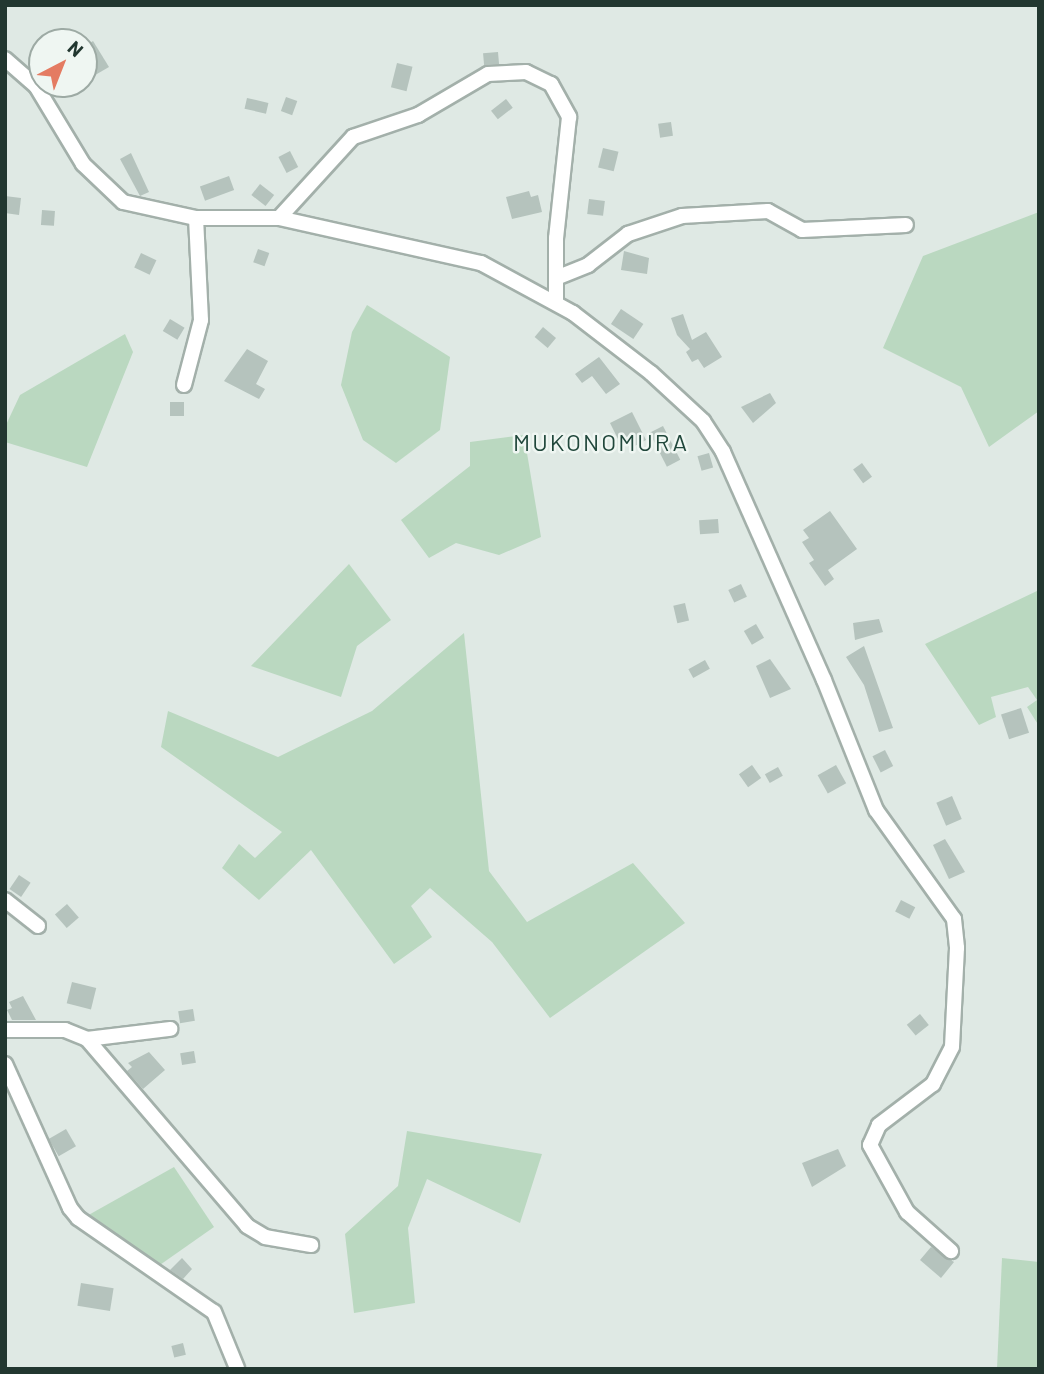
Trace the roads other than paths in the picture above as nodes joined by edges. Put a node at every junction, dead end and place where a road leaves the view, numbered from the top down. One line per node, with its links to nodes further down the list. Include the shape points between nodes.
1 (5, 59): 2 (street, via 36,86 83,164 113,195 141,209)
2 (196, 218): 3 (street); 7 (street, via 201,320)
3 (279, 218): 5 (street, via 353,137 418,115 488,74 526,72 551,84 569,117 555,238); 6 (street, via 454,255 498,270)
4 (906, 225): 5 (street, via 802,229 768,211 682,216 628,234 588,265)
5 (556, 278): 6 (street)
6 (556, 302): 15 (street, via 651,373 715,438 824,680 872,802 895,842 954,919 952,1047 933,1084 880,1125 870,1145 907,1212)
7 (184, 385)
8 (5, 900): 9 (street)
9 (38, 926)
10 (170, 1029): 12 (street)
11 (5, 1030): 12 (street, via 65,1030)
12 (88, 1039): 14 (street, via 247,1226 265,1237)
13 (5, 1064): 16 (street, via 70,1208 214,1312)
14 (311, 1245)
15 (951, 1251)
16 (237, 1368)

